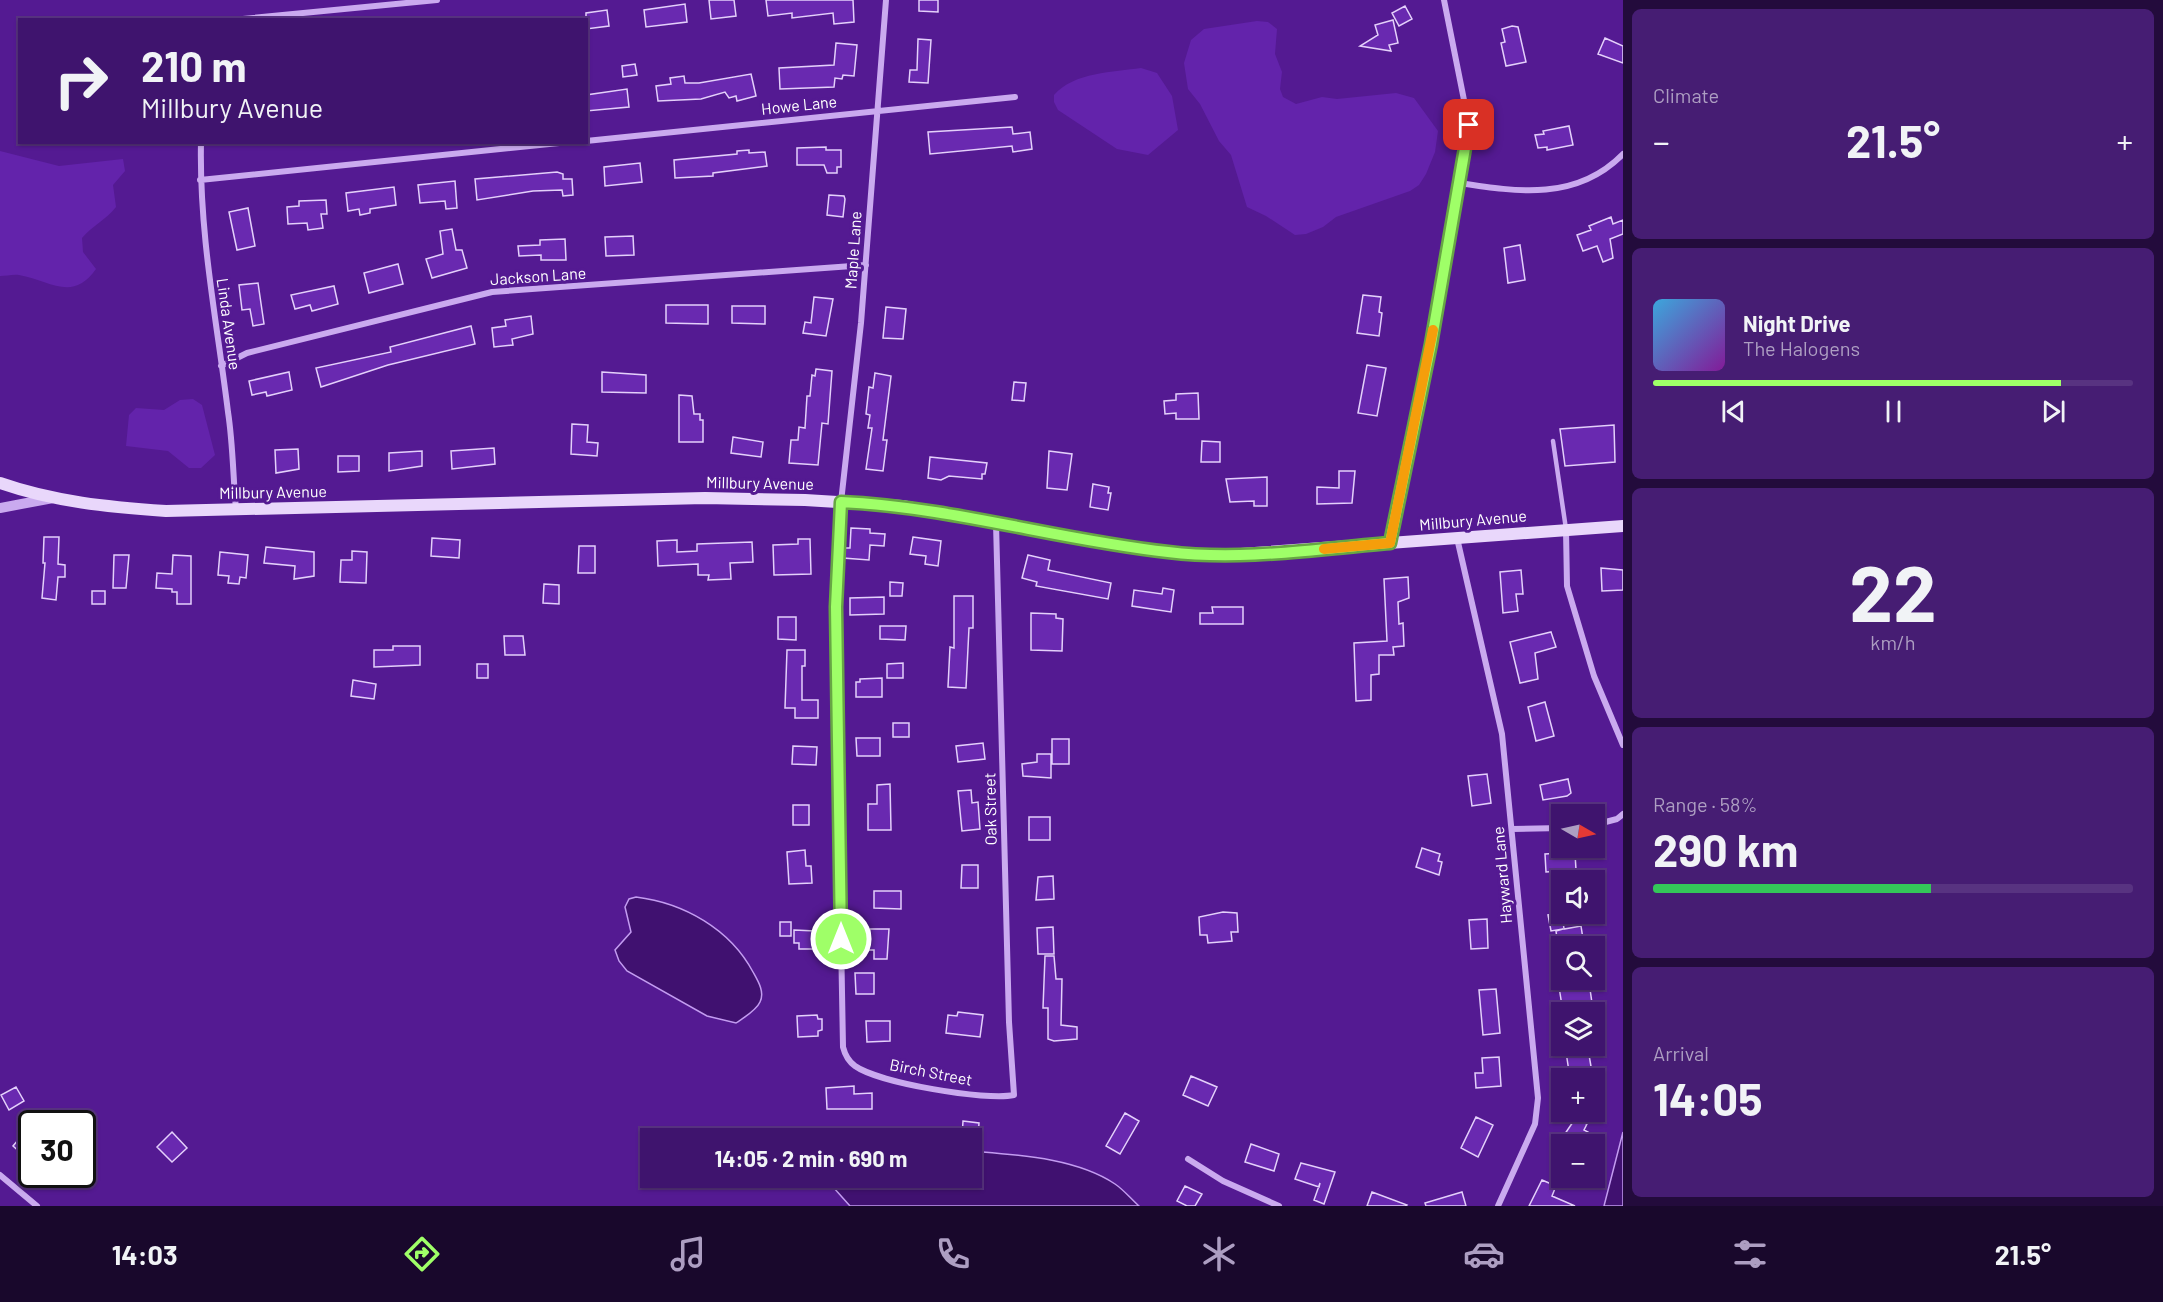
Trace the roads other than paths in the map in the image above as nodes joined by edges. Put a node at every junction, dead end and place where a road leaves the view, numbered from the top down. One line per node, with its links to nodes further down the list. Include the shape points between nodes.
1 (437, 0): 4 (street)
2 (886, 0): 6 (street, Maple Lane)
3 (1444, 0): 12 (street, via 1469,125)
4 (252, 18)
5 (1014, 97): 6 (street, Howe Lane)
6 (877, 110): 7 (street, Howe Lane); 13 (street, Maple Lane)
7 (588, 141)
8 (201, 144): 11 (street, Linda Avenue)
9 (550, 144): 11 (street)
10 (1623, 154): 12 (street, via 1588,179 1551,191 1507,191)
11 (200, 180): 14 (street, Linda Avenue)
12 (1459, 183): 25 (street)
13 (866, 265): 14 (street, Jackson Lane, via 492,292 247,353); 18 (street, Maple Lane)
14 (221, 366): 20 (street, Linda Avenue)
15 (1553, 441): 23 (lane)
16 (0, 483): 17 (main road)
17 (53, 498): 19 (street, Millbury Avenue); 20 (main road, Millbury Avenue, via 95,506 166,511)
18 (841, 502): 20 (main road, Millbury Avenue, via 705,498); 21 (main road, Millbury Avenue, via 902,506); 31 (street, Maple Lane, via 836,607 842,1036)
19 (0, 508)
20 (236, 509)
21 (996, 522): 25 (main road, Millbury Avenue, via 1170,553 1227,555); 32 (street, Oak Street)
22 (1623, 526): 23 (main road, Millbury Avenue)
23 (1566, 529): 24 (main road, Millbury Avenue); 26 (street, via 1567,586 1594,676)
24 (1457, 538): 25 (main road, Millbury Avenue); 30 (street, Hayward Lane, via 1502,734)
25 (1390, 543)
26 (1623, 745)
27 (1623, 814): 28 (street)
28 (1605, 822)
29 (1551, 828): 30 (street)
30 (1512, 829): 37 (street, Hayward Lane, via 1538,1111)
31 (847, 1058): 32 (street, Birch Street, via 862,1070 904,1083 1004,1097)
32 (1014, 1095)
33 (1188, 1159): 36 (street, via 1223,1181)
34 (0, 1175): 35 (street)
35 (37, 1206)
36 (1279, 1206)
37 (1498, 1206)

